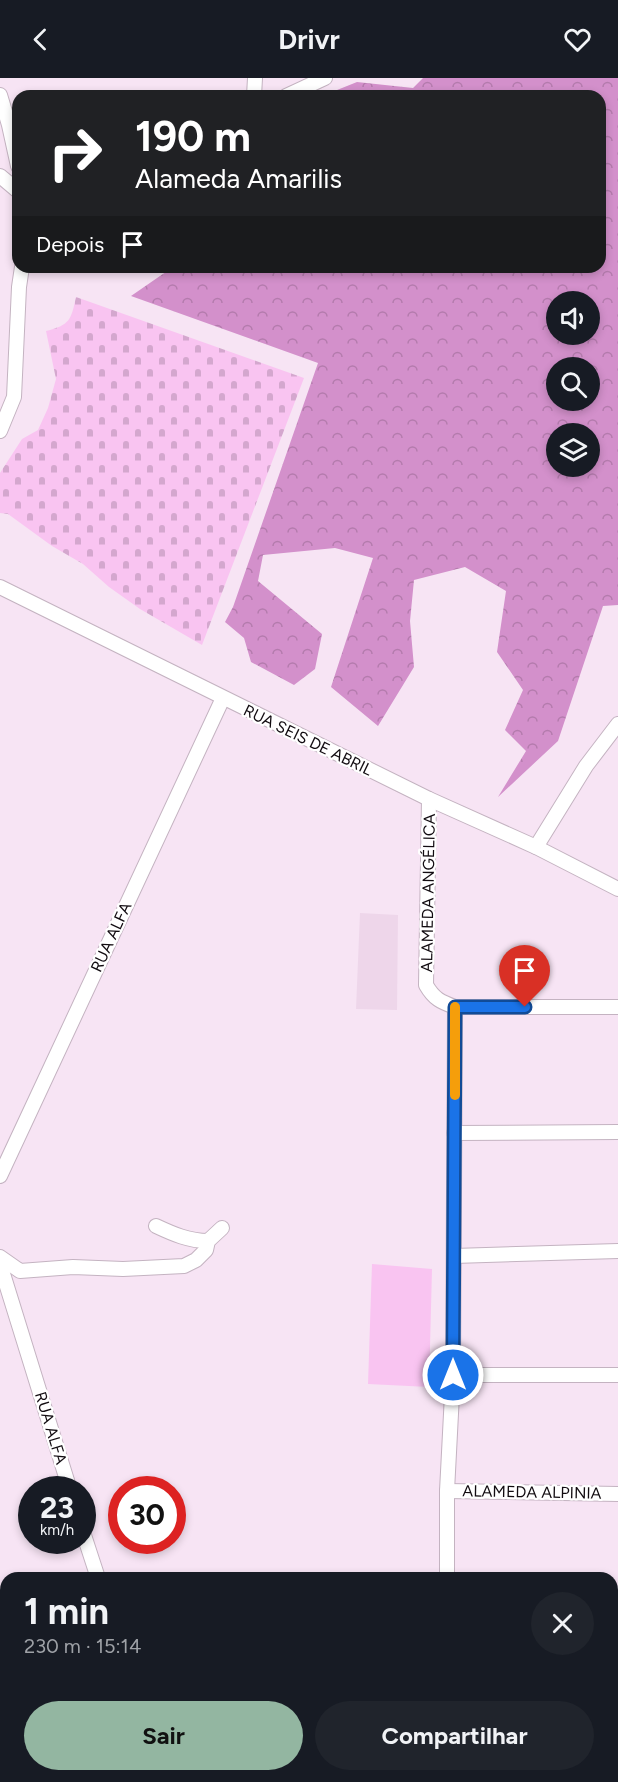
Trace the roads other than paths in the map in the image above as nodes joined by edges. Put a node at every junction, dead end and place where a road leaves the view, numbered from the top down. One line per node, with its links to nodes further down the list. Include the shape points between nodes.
1 (325, 78): 2 (street)
2 (299, 90)
3 (0, 95): 4 (street)
4 (12, 139)
5 (0, 176): 6 (street)
6 (12, 186)
7 (21, 273): 8 (street, via 14,397)
8 (0, 431)
9 (0, 586): 10 (street, RUA SEIS DE ABRIL)
10 (223, 698): 12 (street, RUA SEIS DE ABRIL); 19 (street, RUA ALFA)
11 (618, 724): 13 (street, via 586,766)
12 (429, 799): 13 (street, RUA SEIS DE ABRIL); 15 (street, ALAMEDA ANGÉLICA, via 426,985 436,999)
13 (536, 847): 14 (street, RUA SEIS DE ABRIL)
14 (618, 889)
15 (455, 1007): 16 (street); 18 (street)
16 (618, 1007)
17 (618, 1132): 18 (street)
18 (454, 1133): 24 (street)
19 (0, 1176)
20 (156, 1226): 22 (street, via 197,1241)
21 (222, 1228): 22 (street)
22 (208, 1240): 25 (street, via 206,1250 184,1266 20,1271)
23 (618, 1251): 24 (street)
24 (454, 1256): 27 (street)
25 (0, 1257)
26 (0, 1264): 29 (street, RUA ALFA)
27 (453, 1375): 28 (street); 30 (street)
28 (618, 1375)
29 (66, 1476)
30 (447, 1491): 31 (street, ALAMEDA ALPINIA); 34 (street)
31 (618, 1494)
32 (90, 1554): 33 (street)
33 (96, 1572)
34 (447, 1572)

